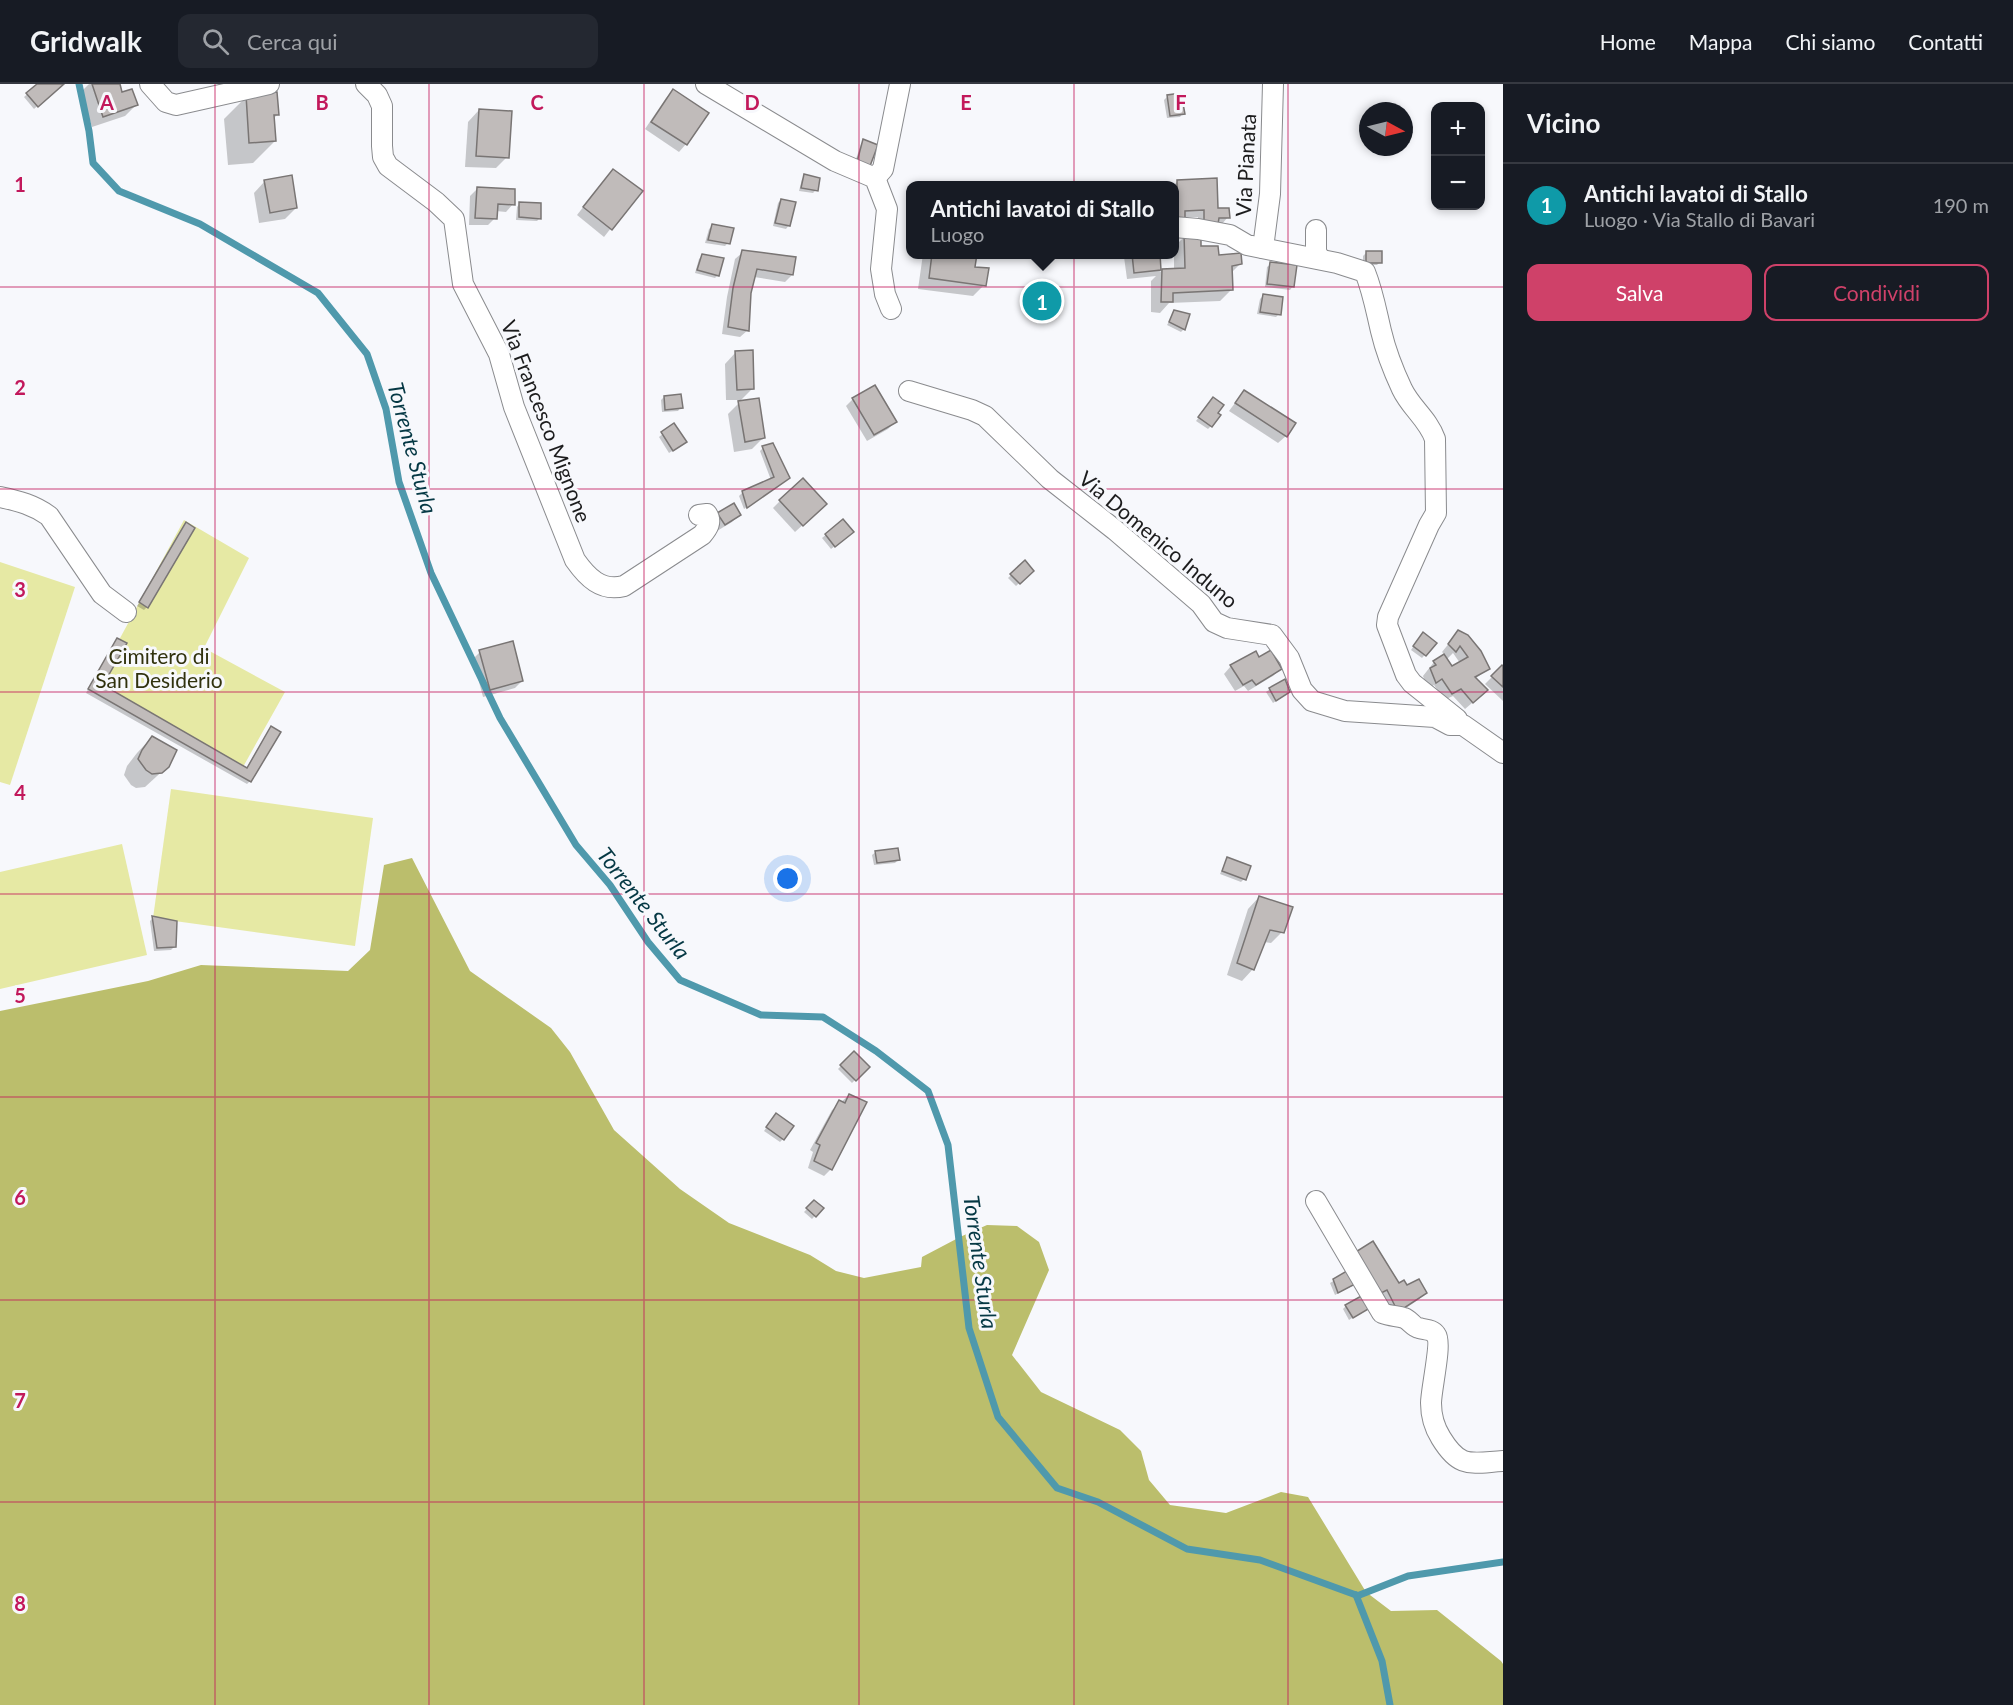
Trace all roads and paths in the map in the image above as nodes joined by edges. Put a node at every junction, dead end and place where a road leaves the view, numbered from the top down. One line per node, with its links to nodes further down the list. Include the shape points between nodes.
1 (150, 84): 2 (street, via 166,102 176,105)
2 (269, 84)
3 (366, 84): 15 (street, Via Francesco Mignone, via 382,106 383,157 388,166 454,219 463,284 499,354 514,407 575,560 584,572 600,585 624,586 702,535 710,518 707,514)
4 (706, 84): 7 (street, via 835,161)
5 (900, 84): 7 (street, via 883,169)
6 (1272, 84): 10 (street, Via Pianata, via 1270,194)
7 (875, 178): 12 (street, via 887,209 881,269)
8 (1179, 227): 10 (street, via 1230,235 1247,245)
9 (1316, 230): 11 (street, via 1316,252)
10 (1263, 248): 11 (street)
11 (1320, 259): 17 (street, via 1365,272 1374,292 1381,333 1402,389 1436,439 1436,513 1391,608 1388,625 1406,675)
12 (891, 309)
13 (909, 391): 17 (street, Via Domenico Induno, via 980,413 1050,479 1202,604 1214,622 1227,628 1272,635 1312,701 1346,711 1425,715 1450,725)
14 (0, 497): 16 (street, via 26,503 49,516 102,594)
15 (699, 515)
16 (126, 612)
17 (1463, 725): 18 (street, Via Domenico Induno)
18 (1503, 753)
19 (1316, 1201): 20 (street, via 1382,1313 1407,1319 1417,1328 1436,1335 1432,1414 1448,1449 1462,1462)
20 (1503, 1461)

